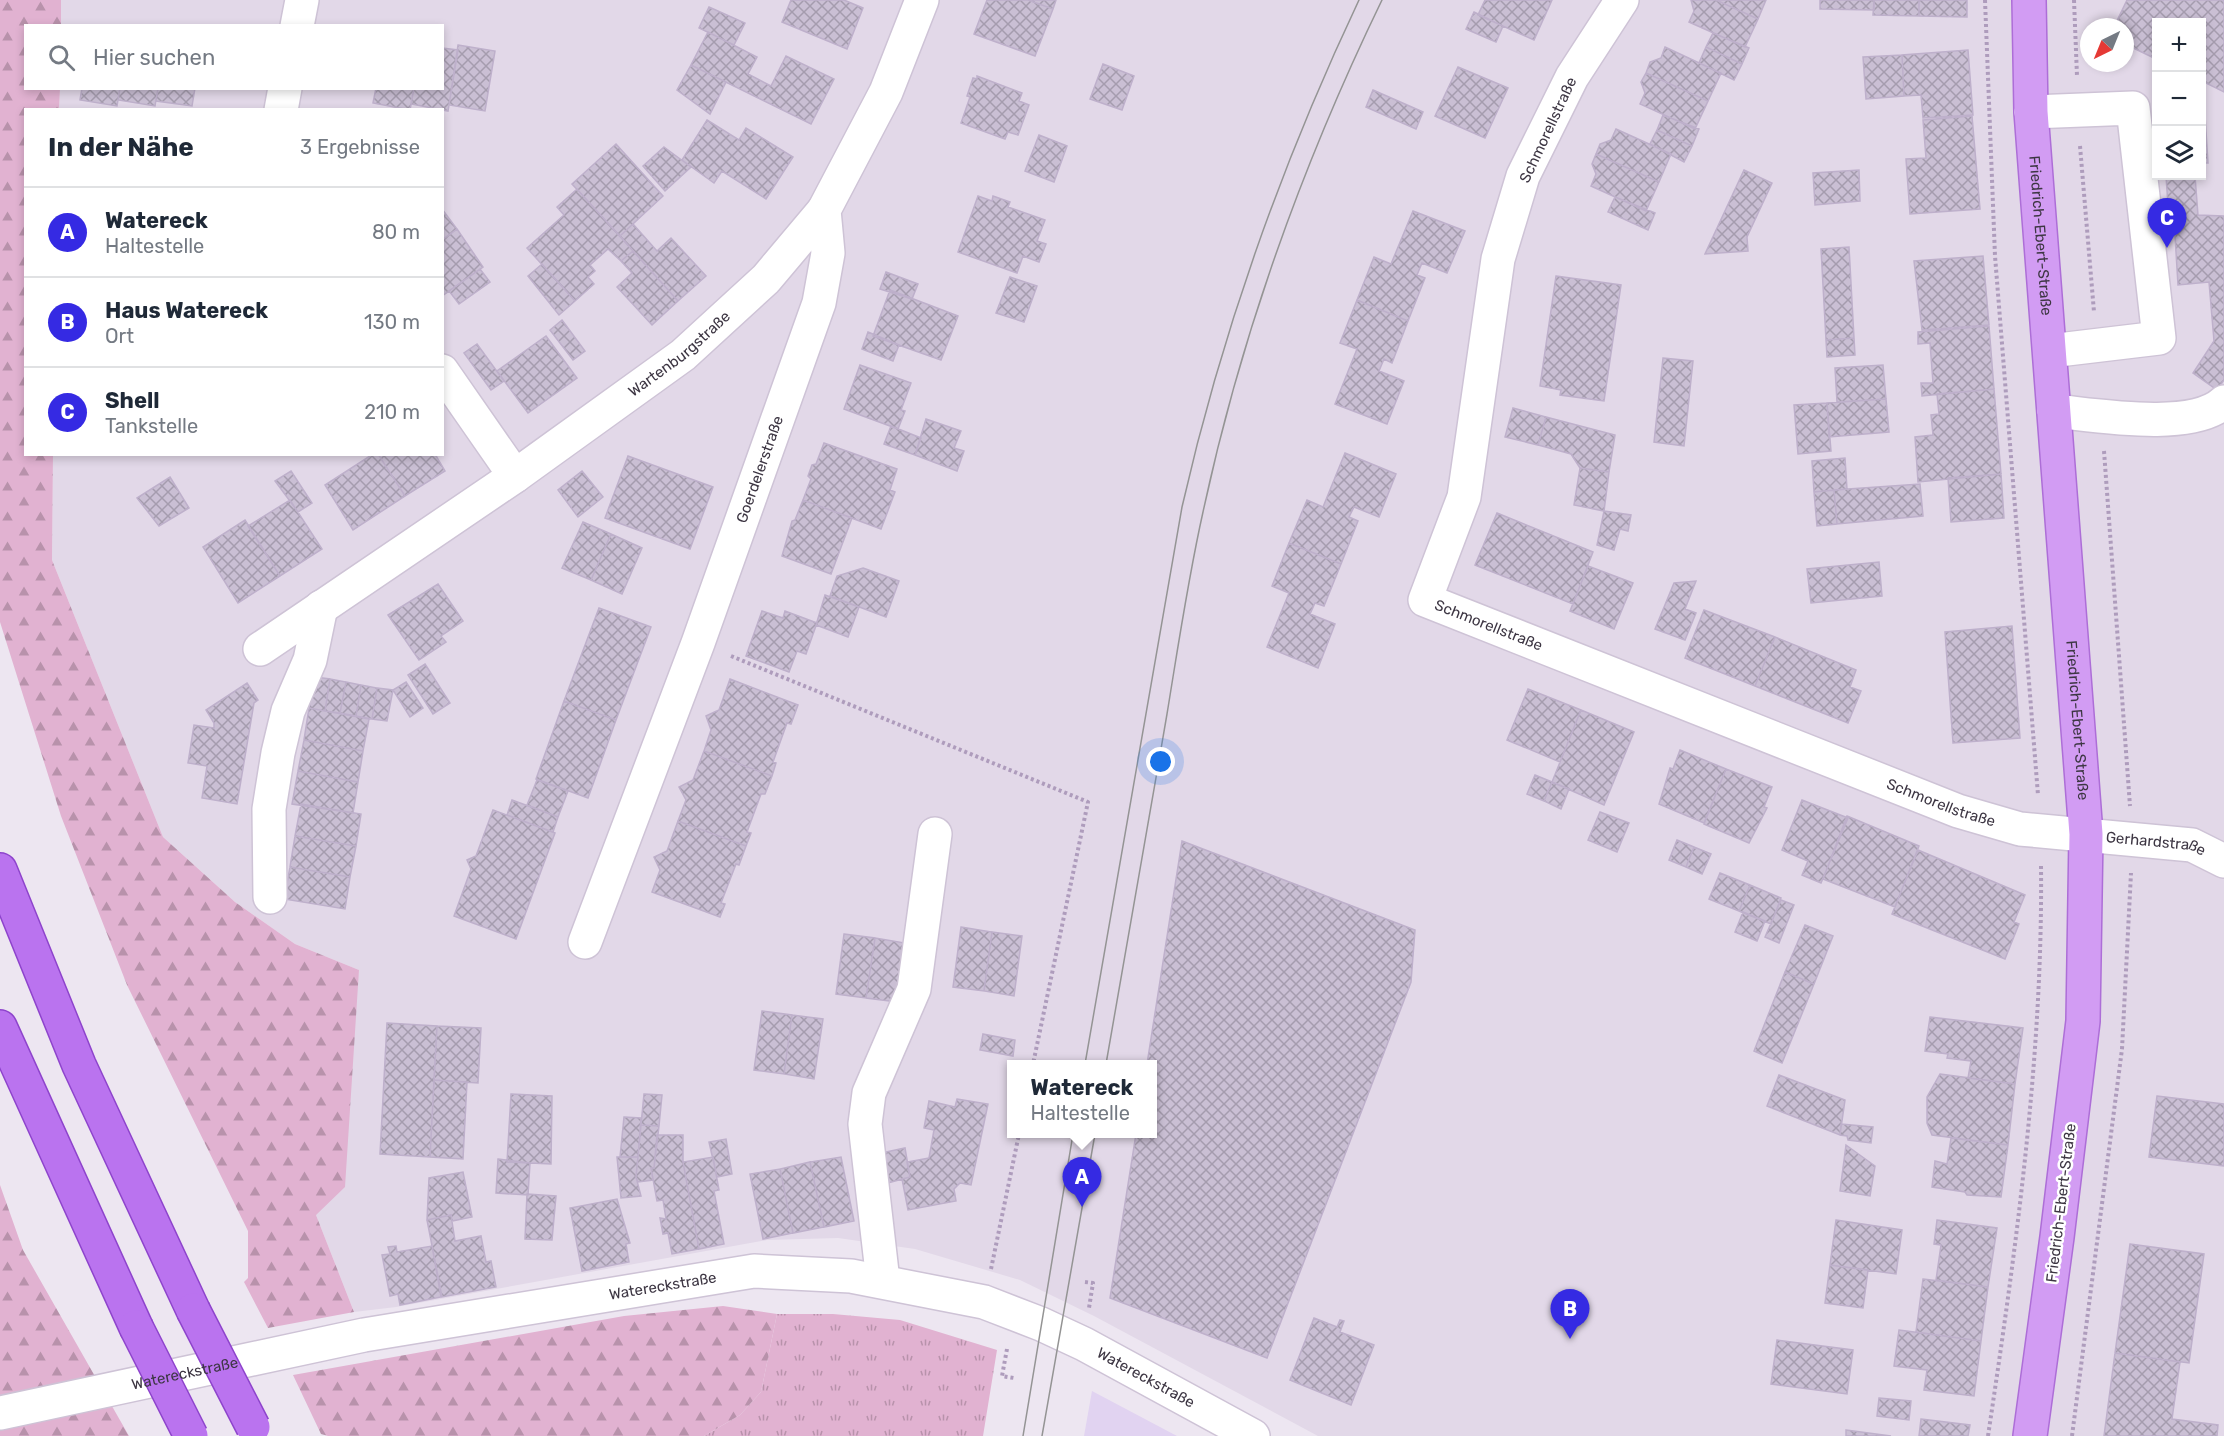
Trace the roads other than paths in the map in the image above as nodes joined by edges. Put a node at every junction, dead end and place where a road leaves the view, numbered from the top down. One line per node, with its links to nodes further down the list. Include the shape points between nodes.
1 (302, 0): 5 (street)
2 (922, 0): 9 (street, via 886,92)
3 (1622, 0): 18 (street, Schmorellstraße, via 1572,77 1524,176 1498,259 1464,497 1425,600 1958,811 2020,829)
4 (2029, 0): 8 (main road, Friedrich-Ebert-Straße)
5 (297, 24)
6 (285, 90): 7 (street)
7 (281, 108)
8 (2031, 112): 10 (main road, Friedrich-Ebert-Straße); 10 (street, via 2133,108 2159,338)
9 (824, 210): 14 (street, Wartenburgstraße, via 766,279 684,355); 22 (street, Goerdelerstraße, via 828,253 819,303 698,643)
10 (2050, 351): 13 (main road, Friedrich-Ebert-Straße)
11 (444, 374): 14 (street)
12 (2224, 402): 13 (street, via 2217,408 2169,420)
13 (2054, 411): 18 (main road, Friedrich-Ebert-Straße)
14 (515, 476): 15 (street, Wartenburgstraße)
15 (321, 607): 16 (street, Wartenburgstraße); 21 (street, via 310,660 288,711 278,753 269,809)
16 (260, 649)
17 (935, 834): 24 (street, via 914,989 869,1094 865,1124)
18 (2086, 834): 19 (street, Gerhardstraße, via 2192,845); 29 (main road, Friedrich-Ebert-Straße, via 2083,1021)
19 (2224, 861)
20 (0, 870): 26 (highway, bridge, via 79,1065 193,1310)
21 (270, 897)
22 (585, 942)
23 (0, 1027): 27 (highway, bridge, via 136,1327)
24 (884, 1281): 25 (street, Watereckstraße, via 754,1271 363,1335); 28 (street, Watereckstraße, via 984,1302 1041,1324)
25 (24, 1408)
26 (255, 1432)
27 (191, 1436)
28 (1253, 1436)
29 (2030, 1436)

